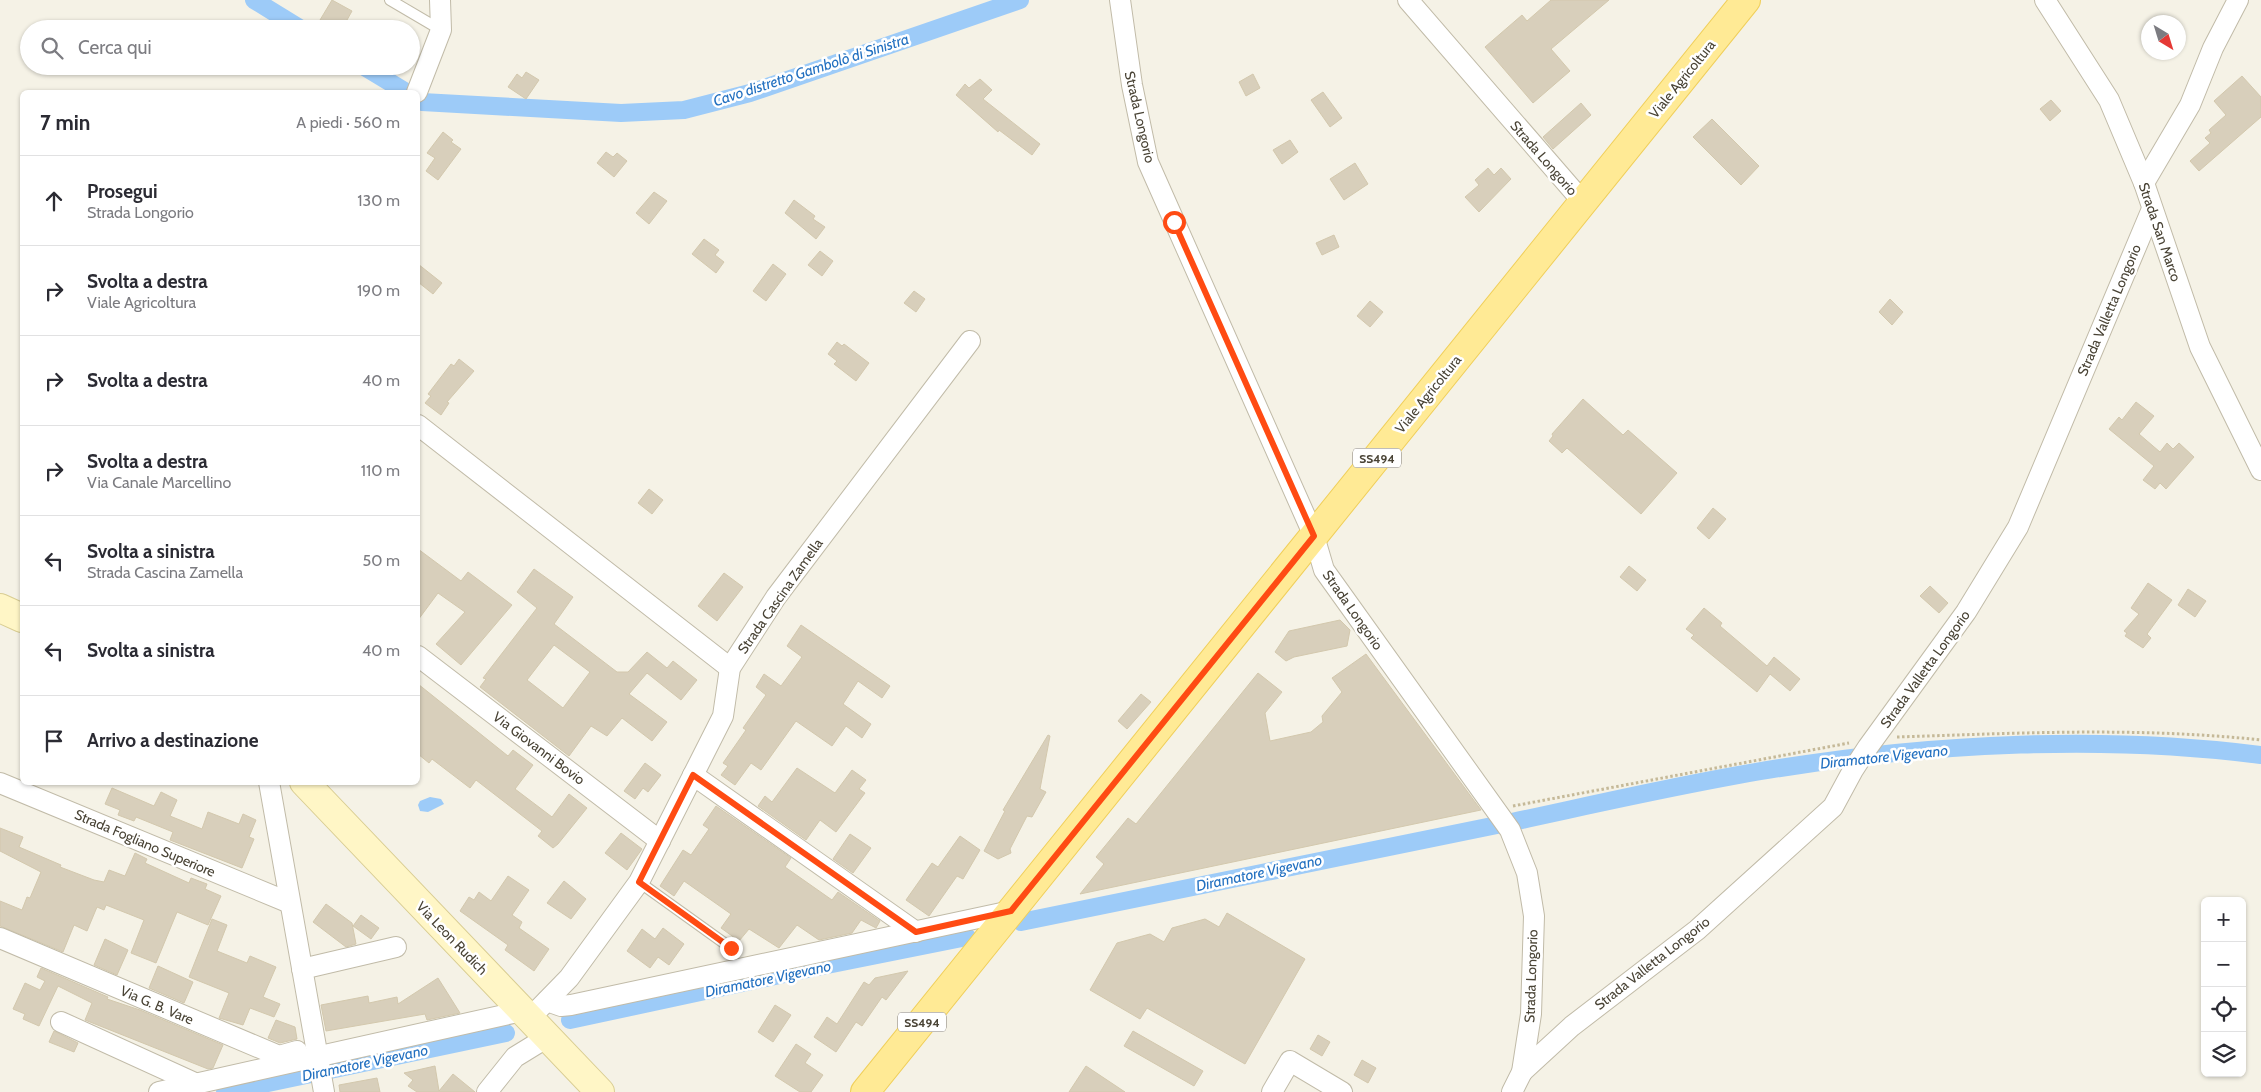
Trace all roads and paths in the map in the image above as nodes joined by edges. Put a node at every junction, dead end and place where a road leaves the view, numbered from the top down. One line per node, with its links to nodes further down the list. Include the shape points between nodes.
1 (390, 0): 8 (lane)
2 (440, 0): 8 (street)
3 (1120, 0): 16 (street, Strada Longorio, via 1132,85 1148,162)
4 (1408, 0): 11 (street, Strada Longorio)
5 (1746, 0): 11 (main road, Viale Agricoltura / SS494)
6 (2045, 0): 10 (street, Strada San Marco, via 2109,100)
7 (2238, 0): 10 (street, via 2213,48 2190,105)
8 (441, 30): 9 (street)
9 (418, 90)
10 (2144, 183): 12 (street, Strada San Marco)
11 (1583, 202): 16 (main road, Viale Agricoltura / SS494)
12 (2152, 209): 15 (street, Strada San Marco, via 2200,347); 37 (street, Strada Valletta Longorio, via 2018,527 1966,612 1868,747 1833,807 1697,930 1572,1026)
13 (970, 341): 20 (street, Strada Cascina Zamella, via 776,597)
14 (420, 427): 20 (street)
15 (2261, 470)
16 (1314, 536): 28 (main road, Viale Agricoltura / SS494); 37 (street, Strada Longorio, via 1324,570 1510,830 1527,873 1534,916 1531,1014)
17 (0, 608): 18 (main road)
18 (20, 617)
19 (420, 658): 25 (street, Via Giovanni Bovio)
20 (730, 668): 21 (street, Strada Cascina Zamella, via 723,716)
21 (693, 775): 25 (street, Strada Cascina Zamella); 29 (street)
22 (0, 783): 27 (street, Strada Fogliano Superiore)
23 (270, 785): 27 (street)
24 (307, 785): 34 (main road, Via Leon Rudich)
25 (660, 841): 26 (street, Strada Cascina Zamella)
26 (639, 882): 32 (lane); 34 (street, Strada Cascina Zamella, via 569,978)
27 (290, 903): 33 (street)
28 (1009, 914): 29 (street); 42 (main road, Viale Agricoltura / SS494)
29 (916, 932): 34 (street, via 561,1006)
30 (0, 938): 36 (street, Via G. B. Vare, via 278,1056)
31 (396, 947): 33 (street)
32 (731, 948)
33 (302, 969): 36 (street)
34 (536, 1017): 36 (street); 40 (street, Strada Cascina Zamella, via 515,1057); 41 (main road, Via Leon Rudich)
35 (61, 1022): 38 (street)
36 (320, 1068): 38 (street)
37 (1522, 1072): 45 (street, Strada Longorio)
38 (196, 1084): 39 (street)
39 (158, 1092)
40 (487, 1092)
41 (600, 1092)
42 (865, 1092)
43 (1272, 1092): 44 (street, via 1290,1061)
44 (1342, 1092)
45 (1512, 1092)

